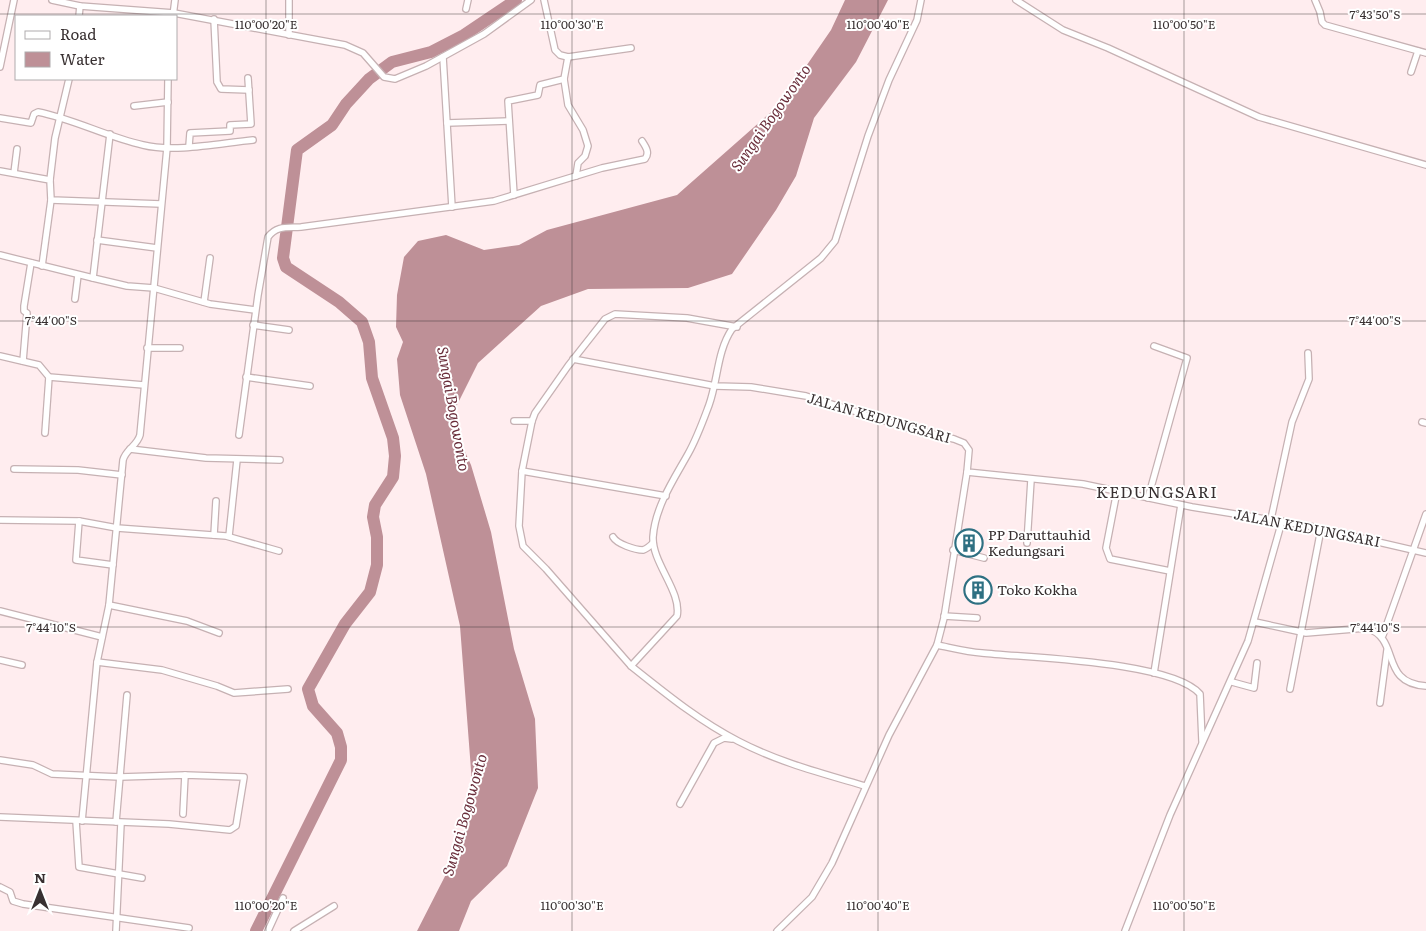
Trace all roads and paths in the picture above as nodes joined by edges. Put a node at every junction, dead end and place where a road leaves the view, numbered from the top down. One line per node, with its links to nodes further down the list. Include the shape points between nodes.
1 (14, 0): 24 (street)
2 (52, 0): 12 (street)
3 (106, 0): 13 (street)
4 (175, 0): 15 (street)
5 (289, 0): 18 (street)
6 (468, 0): 14 (street)
7 (531, 0): 22 (street, via 484,34)
8 (544, 0): 23 (street, via 555,50)
9 (921, 0): 66 (street, via 917,20 868,136 835,241 821,258)
10 (1016, 0): 43 (street, via 1064,30 1259,117)
11 (1315, 0): 20 (street, via 1325,25)
12 (80, 6): 13 (street); 16 (street)
13 (105, 8): 15 (street)
14 (466, 9)
15 (174, 14): 17 (street)
16 (78, 15)
17 (214, 19): 18 (street); 30 (street, via 217,82 221,89)
18 (288, 35): 22 (street, via 355,48 364,53 384,78 395,79)
19 (631, 48): 23 (street)
20 (1418, 51): 21 (street); 25 (street)
21 (1426, 53)
22 (443, 57): 36 (street)
23 (568, 57): 27 (street)
24 (0, 67)
25 (1410, 72)
26 (248, 78): 30 (street)
27 (564, 79): 35 (street, via 540,85 538,95 508,101); 46 (street, via 568,105 583,130 588,146 578,164)
28 (69, 80): 33 (street)
29 (168, 80): 31 (street)
30 (249, 90): 40 (street, via 251,124 230,126 230,131 190,133)
31 (168, 102): 32 (street); 41 (street)
32 (134, 106)
33 (60, 117): 34 (street, via 38,112 31,123); 37 (street); 47 (street)
34 (0, 118)
35 (509, 121): 36 (street); 48 (street)
36 (447, 123): 52 (street)
37 (110, 134): 41 (street, via 144,146); 50 (street)
38 (254, 140): 40 (street)
39 (642, 141): 46 (street, via 647,147 645,159)
40 (188, 146): 41 (street)
41 (167, 148): 51 (street)
42 (17, 149): 45 (street)
43 (1426, 165)
44 (0, 171): 45 (street)
45 (14, 173): 47 (street)
46 (576, 176): 48 (street)
47 (50, 180): 49 (street)
48 (514, 195): 52 (street)
49 (51, 200): 50 (street); 58 (street)
50 (102, 201): 51 (street); 53 (street)
51 (161, 204): 54 (street)
52 (452, 208): 64 (street, via 274,230 268,237)
53 (97, 240): 54 (street); 60 (street)
54 (157, 248): 61 (street)
55 (0, 255): 57 (street)
56 (210, 258): 63 (street)
57 (31, 263): 58 (street); 74 (street, via 24,306 27,313)
58 (42, 266): 59 (street)
59 (78, 275): 60 (street); 62 (street)
60 (92, 278): 61 (street)
61 (154, 288): 63 (street); 69 (street)
62 (75, 299)
63 (204, 302): 64 (street)
64 (255, 310): 65 (street)
65 (253, 324): 67 (street); 76 (street)
66 (737, 326): 73 (street, via 687,318 615,314 605,319); 79 (street, via 726,338)
67 (288, 330)
68 (1154, 346): 94 (street, via 1188,358)
69 (147, 348): 70 (street); 77 (street)
70 (180, 348)
71 (1308, 353): 98 (street, via 1309,380 1292,422)
72 (0, 356): 74 (street)
73 (573, 359): 79 (street); 81 (street, via 550,389)
74 (23, 361): 75 (street, via 39,365)
75 (49, 377): 77 (street); 82 (street)
76 (246, 377): 78 (street); 83 (street)
77 (144, 385): 84 (street, via 140,435)
78 (310, 386)
79 (715, 386): 89 (street, JALAN KEDUNGSARI, via 751,387 806,396 954,439 964,443 969,450); 93 (street, via 701,427)
80 (514, 420): 81 (street)
81 (532, 421): 88 (street)
82 (45, 433)
83 (239, 435)
84 (130, 449): 85 (street); 90 (street, via 123,460)
85 (237, 460): 86 (street); 105 (street)
86 (280, 460)
87 (14, 469): 90 (street, via 78,470)
88 (522, 471): 93 (street); 131 (street, via 518,526 523,546)
89 (967, 472): 91 (street, JALAN KEDUNGSARI); 109 (street)
90 (122, 475): 102 (street)
91 (1031, 480): 92 (street, JALAN KEDUNGSARI, via 1083,484); 108 (street)
92 (1116, 491): 94 (street, JALAN KEDUNGSARI); 115 (street, via 1106,548 1110,559)
93 (666, 496): 107 (street)
94 (1148, 498): 96 (street, JALAN KEDUNGSARI)
95 (216, 501): 104 (street)
96 (1181, 505): 98 (street, JALAN KEDUNGSARI); 115 (street)
97 (1426, 514): 110 (street)
98 (1271, 519): 101 (street, JALAN KEDUNGSARI)
99 (0, 520): 100 (street)
100 (79, 521): 102 (street); 114 (street, via 76,560)
101 (1282, 521): 103 (street, JALAN KEDUNGSARI); 120 (street)
102 (117, 528): 104 (street); 114 (street)
103 (1321, 528): 110 (street, JALAN KEDUNGSARI); 121 (street)
104 (214, 535): 105 (street)
105 (229, 536): 111 (street)
106 (613, 537): 107 (street, via 618,542 643,550)
107 (653, 543): 131 (street, via 678,610)
108 (1027, 543)
109 (953, 550): 113 (street); 118 (street)
110 (1414, 550): 112 (street, JALAN KEDUNGSARI); 123 (street)
111 (280, 551)
112 (1426, 553)
113 (984, 558)
114 (113, 565): 116 (street)
115 (1170, 571): 132 (street)
116 (109, 605): 122 (street, via 187,621); 124 (street)
117 (0, 611): 124 (street)
118 (944, 616): 119 (street); 125 (street)
119 (978, 618)
120 (1255, 622): 121 (street); 133 (street)
121 (1302, 632): 123 (street, via 1366,628); 136 (street)
122 (219, 633)
123 (1383, 635): 126 (street)
124 (102, 637): 128 (street)
125 (937, 645): 132 (street, via 980,653 1086,661); 145 (street)
126 (1387, 648): 134 (street, via 1403,680); 138 (street)
127 (0, 660): 130 (street)
128 (97, 662): 135 (street, via 162,670 234,693); 143 (street)
129 (1257, 663): 133 (street, via 1252,688)
130 (22, 665)
131 (631, 666): 139 (street, via 696,717)
132 (1154, 673): 140 (street, via 1189,684 1200,694)
133 (1232, 682): 140 (street)
134 (1426, 686)
135 (288, 689)
136 (1290, 689)
137 (127, 695): 144 (street)
138 (1380, 703)
139 (737, 740): 145 (street, via 812,771); 146 (street, via 724,738 714,743)
140 (1202, 743): 162 (street)
141 (0, 760): 143 (street, via 33,765 52,774)
142 (185, 775): 144 (street); 147 (street); 150 (street, via 244,777 234,830)
143 (86, 776): 144 (street); 149 (street)
144 (120, 777): 150 (street)
145 (864, 786): 161 (street, via 832,863 812,897)
146 (680, 804)
147 (183, 814)
148 (0, 817): 149 (street)
149 (79, 821): 150 (street); 151 (street, via 79,866)
150 (118, 822): 151 (street)
151 (118, 874): 152 (street); 156 (street)
152 (142, 878)
153 (0, 886): 156 (street, via 10,892 13,901)
154 (283, 898): 159 (street)
155 (334, 906): 160 (street)
156 (116, 916): 157 (street); 158 (street)
157 (188, 928)
158 (116, 931)
159 (268, 931)
160 (294, 931)
161 (777, 931)
162 (1125, 931)

